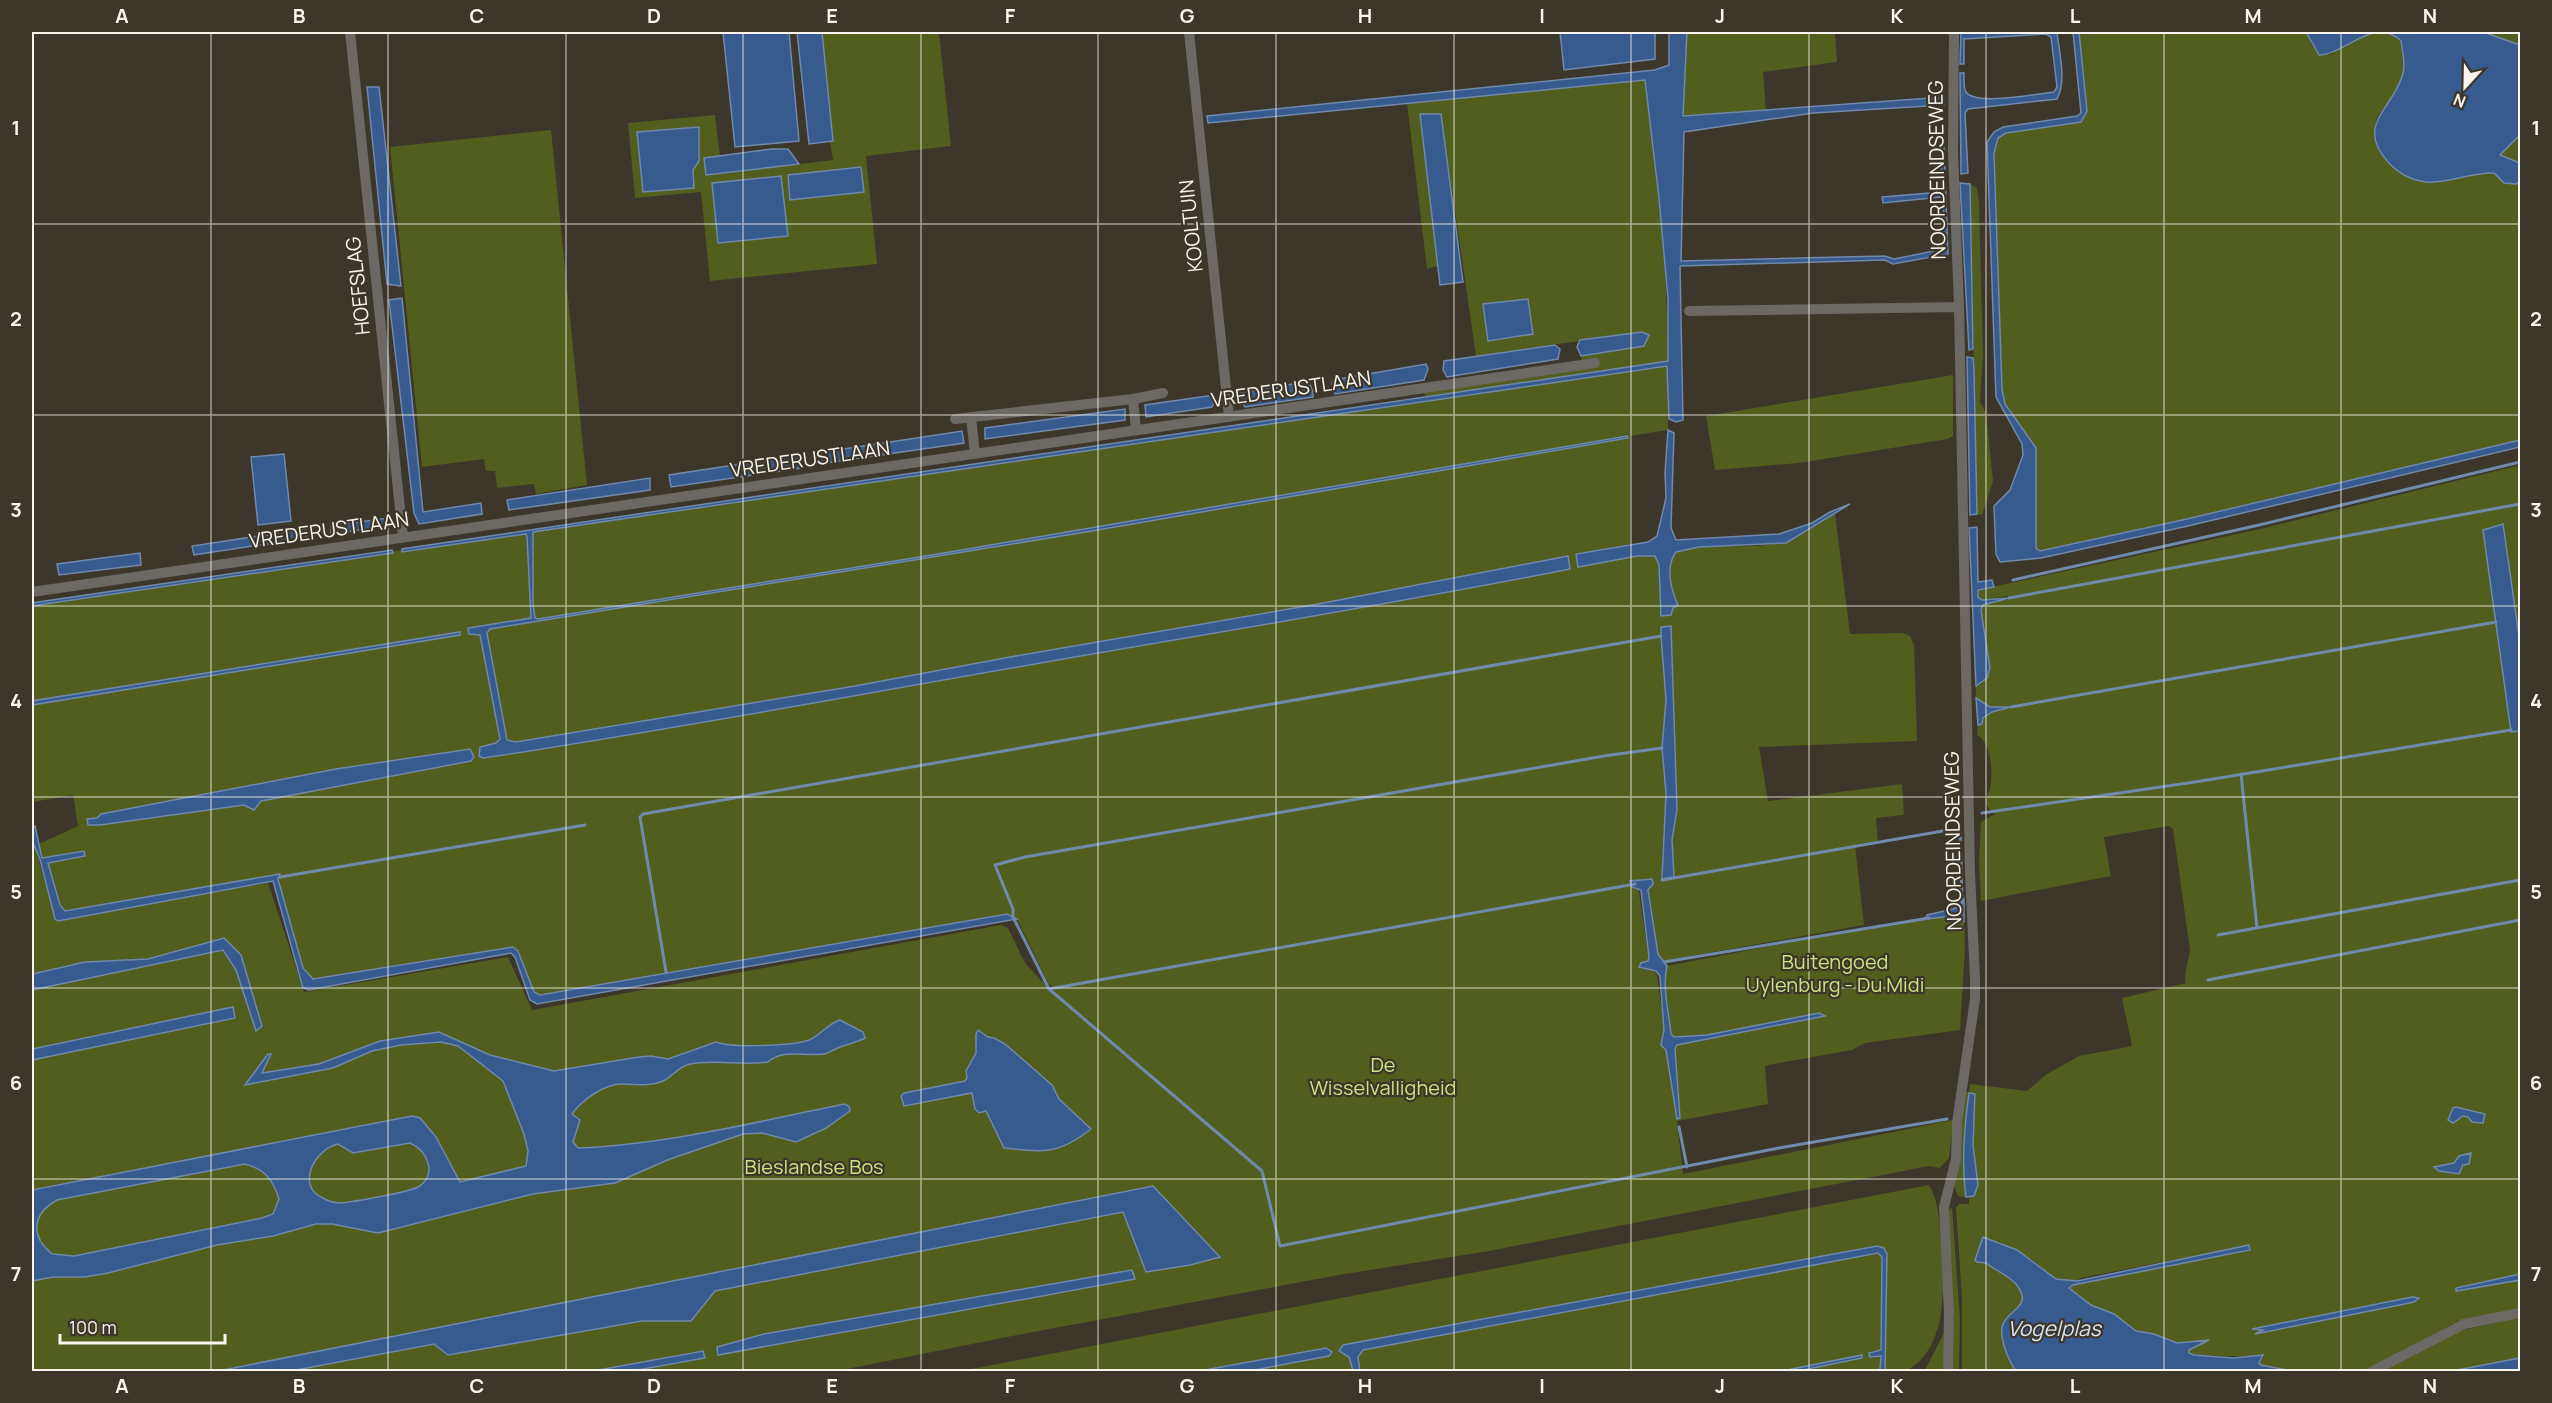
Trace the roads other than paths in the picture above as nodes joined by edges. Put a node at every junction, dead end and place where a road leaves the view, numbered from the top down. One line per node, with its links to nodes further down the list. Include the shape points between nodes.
1 (350, 32): 14 (street, HOEFSLAG)
2 (1189, 32): 10 (street, KOOLTUIN)
3 (1954, 32): 4 (street, NOORDEINDSEWEG, via 1953,160)
4 (1959, 307): 5 (street); 17 (street, NOORDEINDSEWEG, via 1975,999 1956,1159 1944,1207)
5 (1689, 311)
6 (1595, 363): 10 (street, VREDERUSTLAAN)
7 (1163, 393): 8 (street)
8 (1133, 399): 9 (street); 12 (street)
9 (971, 417): 11 (street); 13 (street)
10 (1229, 417): 12 (street, VREDERUSTLAAN)
11 (955, 419)
12 (1136, 430): 13 (street, VREDERUSTLAAN)
13 (975, 454): 14 (street, VREDERUSTLAAN)
14 (404, 537): 15 (street, VREDERUSTLAAN)
15 (32, 592)
16 (2520, 1313): 18 (street, via 2464,1324)
17 (1948, 1371)
18 (2371, 1371)

